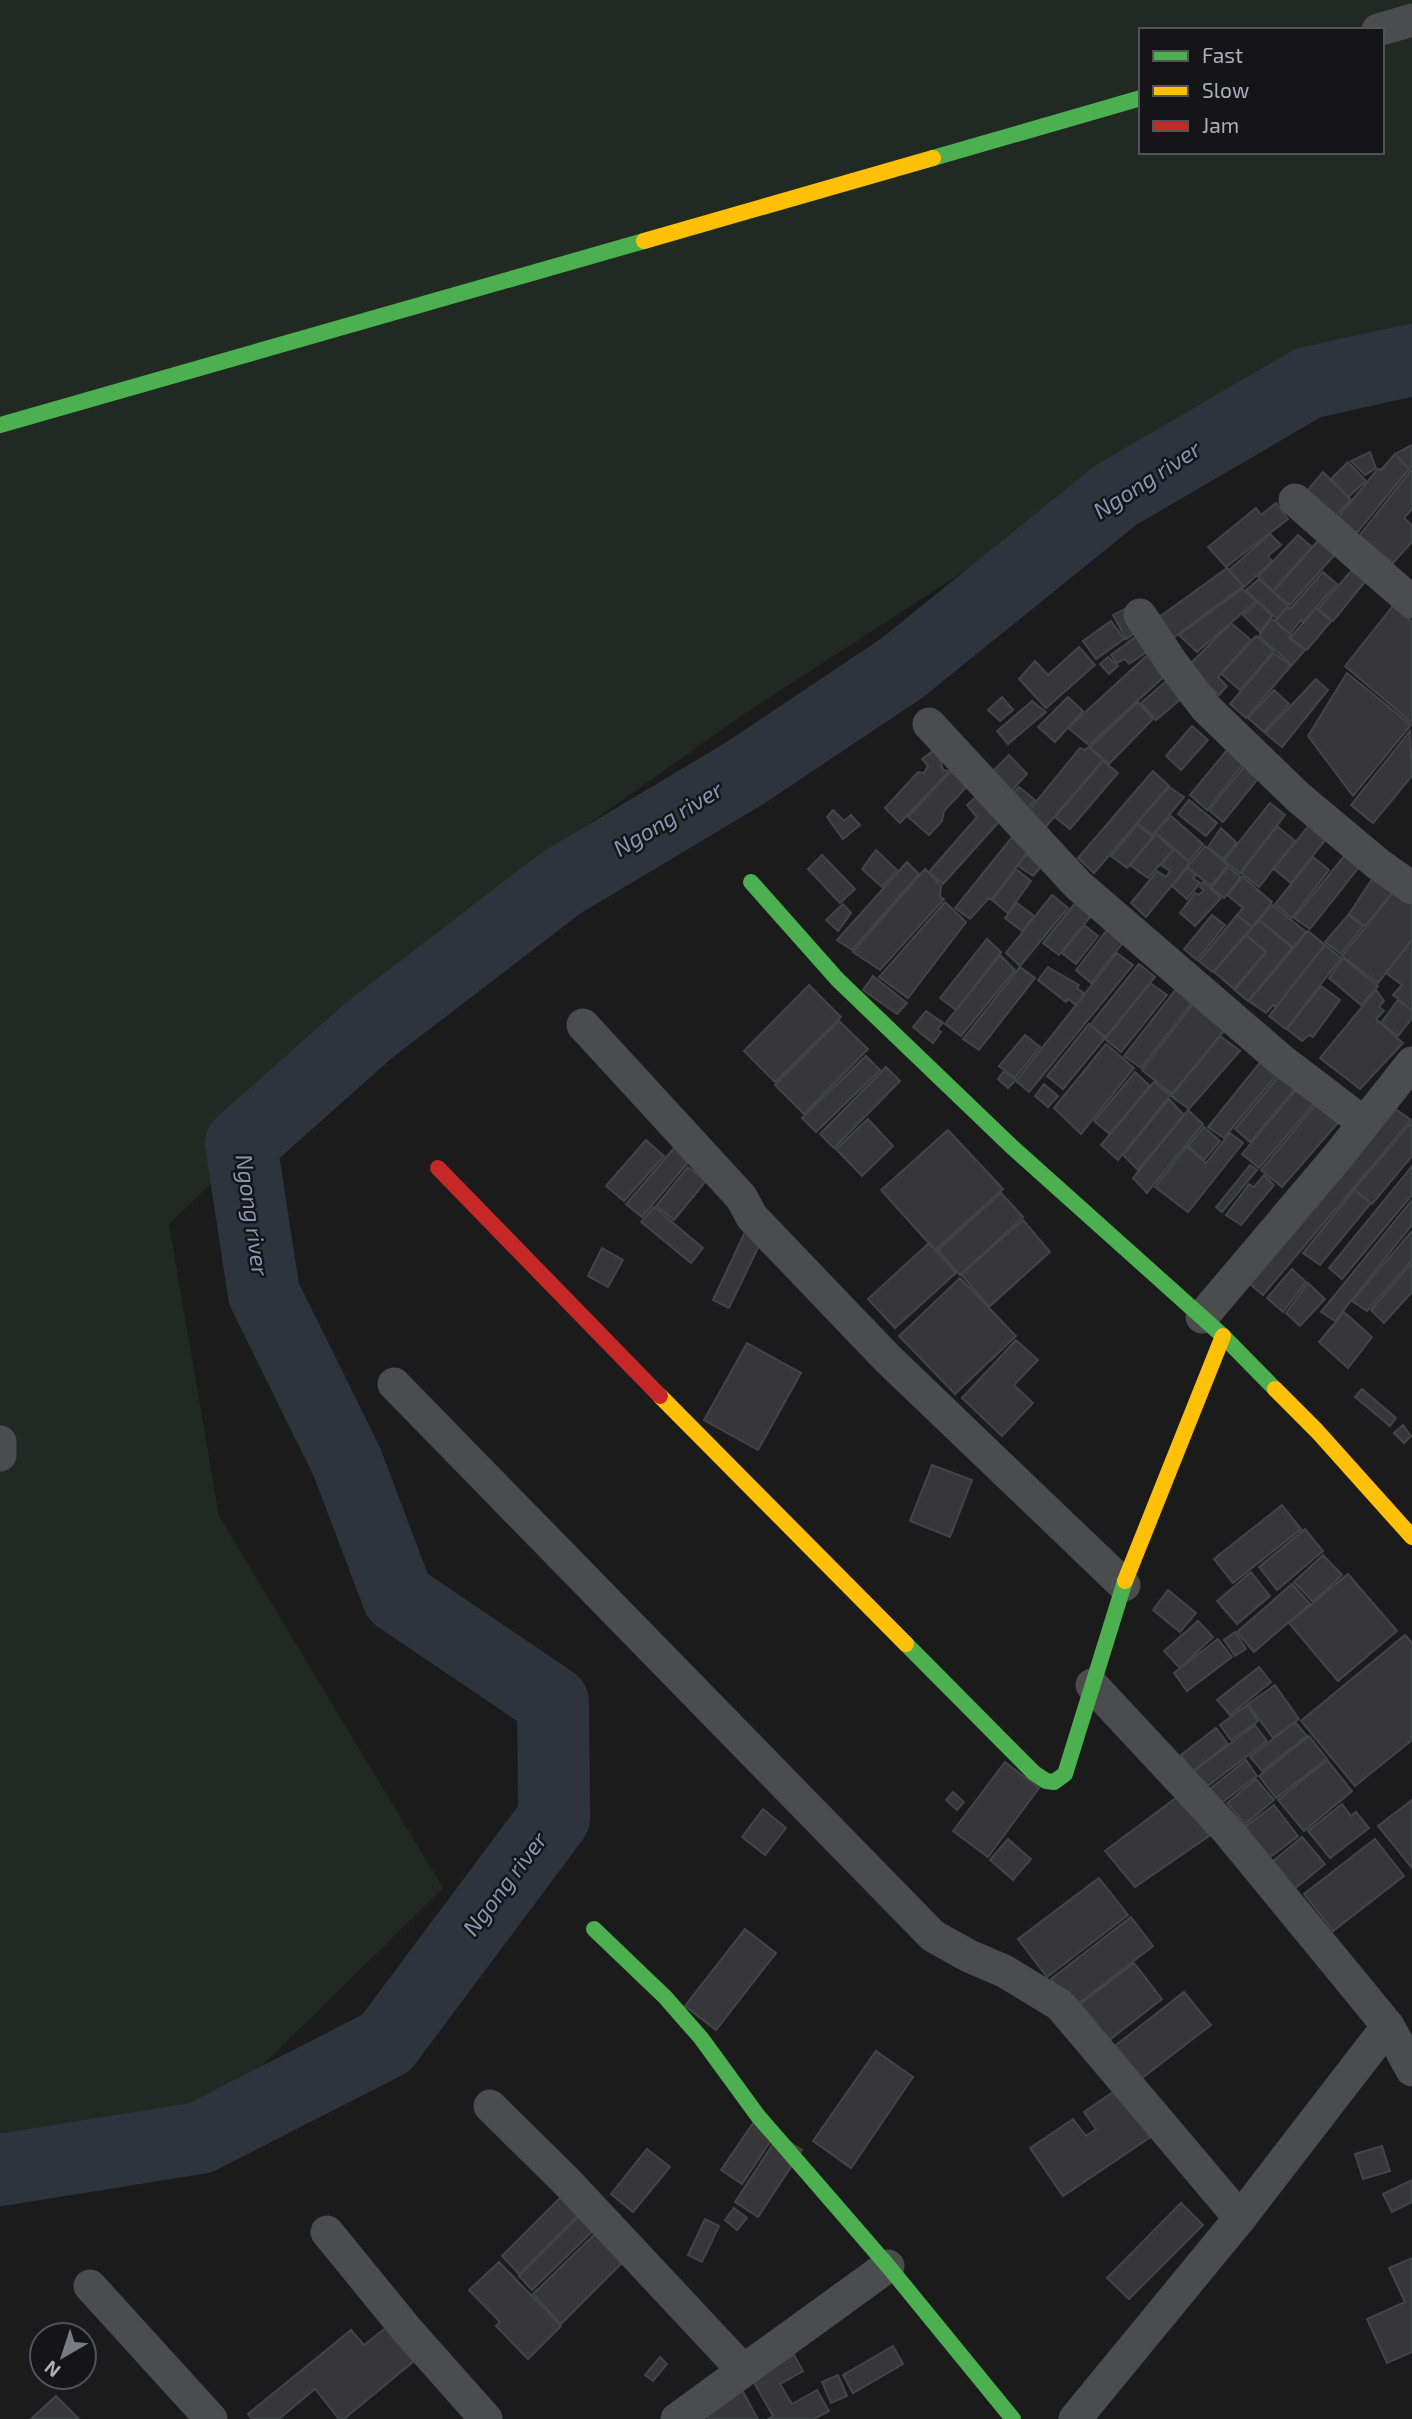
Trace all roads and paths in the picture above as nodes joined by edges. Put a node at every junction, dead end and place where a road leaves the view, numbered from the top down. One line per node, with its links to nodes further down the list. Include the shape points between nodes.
1 (1412, 20): 2 (street)
2 (1384, 28)
3 (1139, 99): 4 (street)
4 (0, 425)
5 (1295, 500): 6 (street)
6 (1412, 602)
7 (1140, 615): 10 (street, via 1206,708 1298,797)
8 (929, 724): 13 (street, via 1078,886 1280,1059)
9 (751, 882): 15 (street, via 838,980 1010,1145)
10 (1412, 888)
11 (583, 1024): 20 (street, via 741,1196 752,1217 887,1358)
12 (1412, 1063): 13 (street)
13 (1364, 1123): 15 (street)
14 (438, 1168): 21 (street, via 1045,1782 1053,1784 1065,1774)
15 (1213, 1326): 19 (street, via 1317,1431); 20 (street)
16 (394, 1384): 26 (street, via 933,1936 1060,2005)
17 (0, 1441): 18 (street)
18 (0, 1455)
19 (1412, 1537)
20 (1124, 1585): 21 (street)
21 (1092, 1685): 23 (street, via 1227,1830)
22 (594, 1929): 28 (street, via 701,2038 758,2116)
23 (1388, 2026): 24 (street); 26 (street)
24 (1412, 2070)
25 (489, 2106): 30 (street, via 568,2183)
26 (1240, 2218): 35 (street)
27 (327, 2232): 33 (street)
28 (888, 2266): 30 (street); 34 (street)
29 (90, 2286): 32 (street)
30 (742, 2370): 31 (street)
31 (682, 2418)
32 (211, 2419)
33 (486, 2419)
34 (1013, 2419)
35 (1075, 2419)

